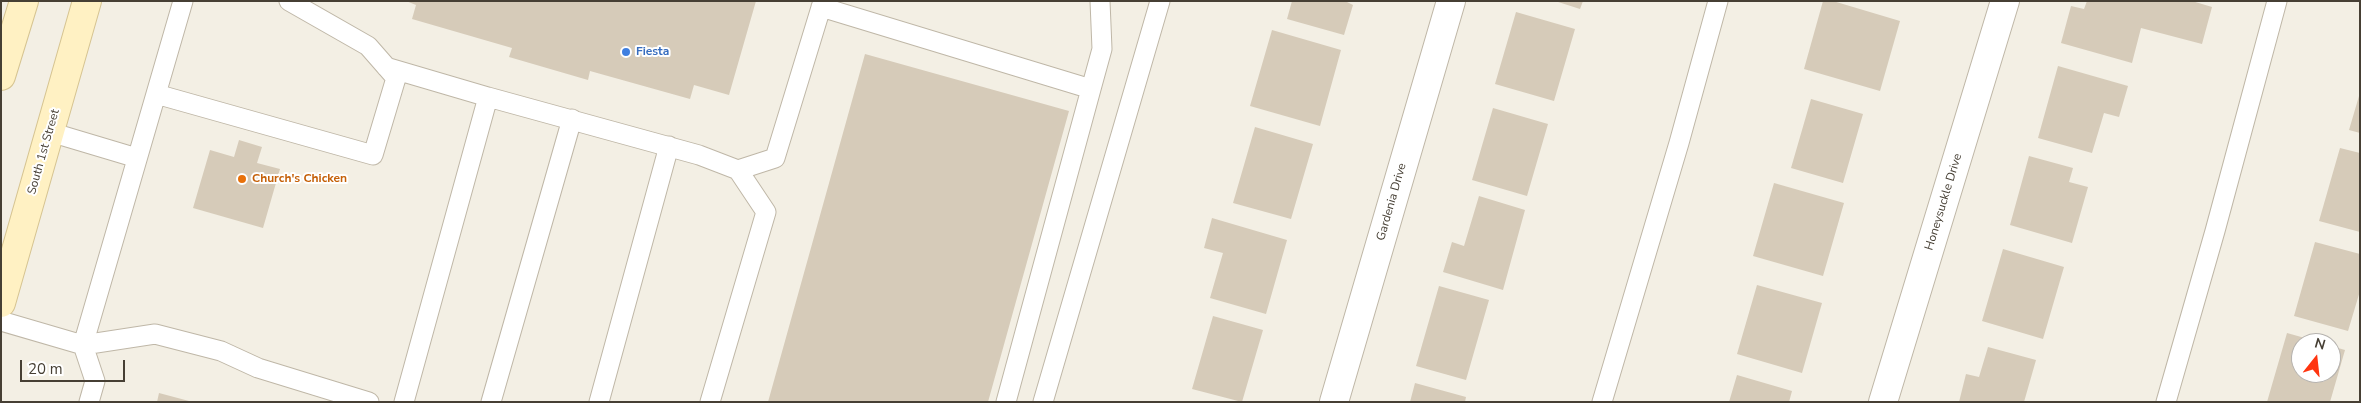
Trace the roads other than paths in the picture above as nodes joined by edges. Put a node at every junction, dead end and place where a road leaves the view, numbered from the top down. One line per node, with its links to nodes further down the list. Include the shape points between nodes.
1 (24, 1): 13 (main road)
2 (87, 1): 18 (main road, South 1st Street)
3 (183, 1): 15 (lane)
4 (289, 1): 12 (lane, via 368,46)
5 (1100, 1): 14 (lane, via 1102,49)
6 (1160, 1): 32 (lane)
7 (1451, 1): 33 (street, Gardenia Drive)
8 (1718, 1): 34 (lane)
9 (2005, 1): 35 (street, Honeysuckle Drive)
10 (2277, 1): 36 (lane)
11 (822, 4): 14 (lane); 21 (lane, via 775,158)
12 (386, 67): 15 (lane, via 396,78 373,155); 16 (lane)
13 (1, 76)
14 (1091, 89): 31 (lane)
15 (156, 94): 20 (lane)
16 (488, 96): 17 (lane); 27 (lane)
17 (572, 119): 19 (lane); 28 (lane)
18 (50, 132): 20 (lane); 22 (main road, South 1st Street)
19 (669, 146): 21 (lane); 29 (lane)
20 (137, 158): 24 (lane)
21 (738, 170): 30 (lane, via 766,212)
22 (1, 303)
23 (1, 321): 24 (lane)
24 (83, 345): 25 (lane, via 155,334 220,351 258,368); 26 (lane, via 94,381)
25 (361, 401)
26 (89, 402)
27 (404, 402)
28 (491, 402)
29 (599, 402)
30 (710, 402)
31 (1006, 402)
32 (1043, 402)
33 (1334, 402)
34 (1602, 402)
35 (1884, 402)
36 (2166, 402)

